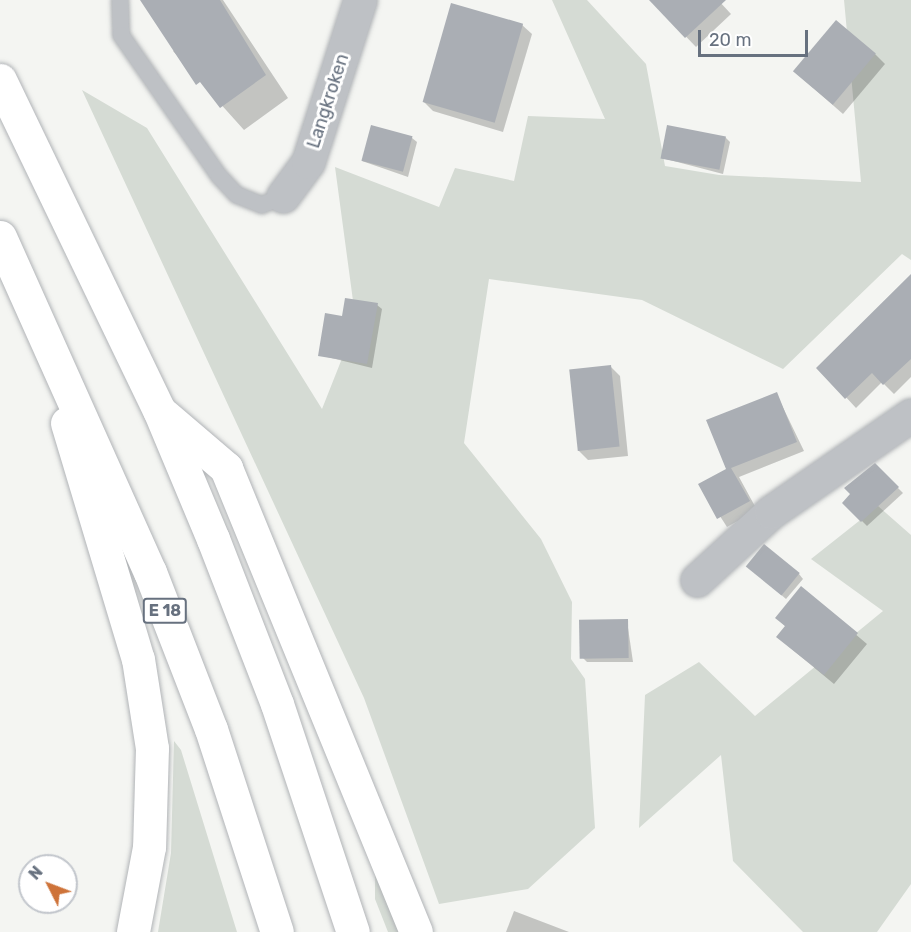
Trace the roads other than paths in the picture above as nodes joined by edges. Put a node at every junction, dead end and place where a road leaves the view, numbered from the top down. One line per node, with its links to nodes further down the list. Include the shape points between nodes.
1 (120, 0): 4 (lane, via 121,35 219,176 237,195 262,205)
2 (360, 0): 4 (street, Langkroken, via 308,162)
3 (0, 80): 7 (highway)
4 (283, 196)
5 (0, 237): 6 (highway, E 18)
6 (31, 298): 10 (highway, E 18, via 138,659 152,748 149,847); 11 (highway, E 18, via 207,719)
7 (159, 410): 12 (highway, via 278,704); 13 (highway, via 226,468)
8 (911, 415): 9 (street, via 771,512)
9 (697, 580)
10 (133, 932)
11 (277, 932)
12 (353, 932)
13 (416, 932)

